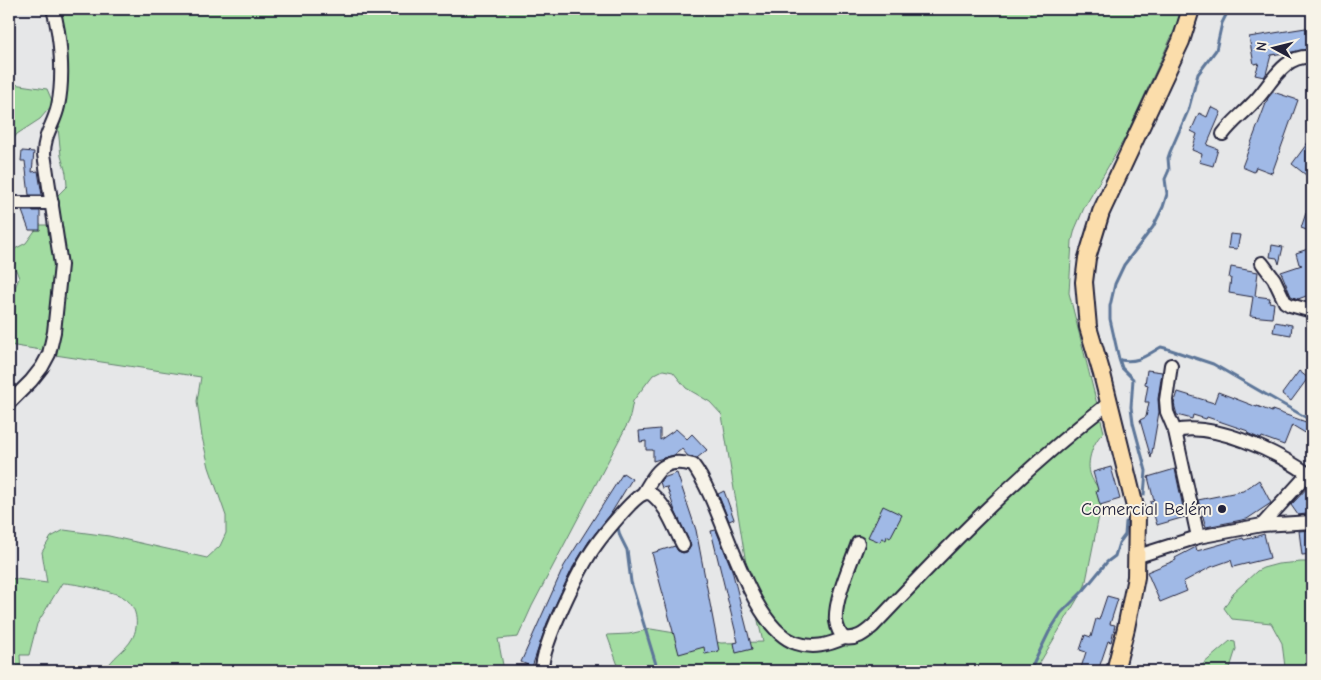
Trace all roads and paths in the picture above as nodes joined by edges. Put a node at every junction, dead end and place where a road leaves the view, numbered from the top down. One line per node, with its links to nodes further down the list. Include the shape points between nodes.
1 (53, 9): 6 (street, via 59,38 60,88 44,154)
2 (1191, 9): 11 (main road, via 1181,41 1101,212 1087,258 1084,282 1088,327)
3 (1312, 57): 4 (street, via 1285,65)
4 (1223, 134)
5 (9, 203): 6 (street)
6 (52, 203): 10 (street, via 61,265 54,332 42,367)
7 (1262, 264): 8 (street, via 1285,302)
8 (1312, 311)
9 (1171, 365): 12 (street, via 1166,400)
10 (9, 403)
11 (1109, 403): 20 (main road, via 1137,514); 21 (street, via 1067,436 947,548 863,634 852,639)
12 (1175, 431): 13 (street, via 1203,430 1229,436 1289,460); 17 (street)
13 (1310, 474): 16 (street)
14 (643, 494): 19 (street, via 650,493 662,503); 21 (street, via 652,478 668,464 676,461 693,465 745,580 771,624 795,643 809,646 826,646); 22 (street, via 595,545 544,653)
15 (1312, 522): 16 (street)
16 (1262, 525): 17 (street)
17 (1198, 537): 20 (street)
18 (858, 543): 21 (street, via 838,602 838,632)
19 (683, 545)
20 (1138, 556): 23 (main road, via 1132,600)
21 (844, 638)
22 (542, 671)
23 (1115, 671)

